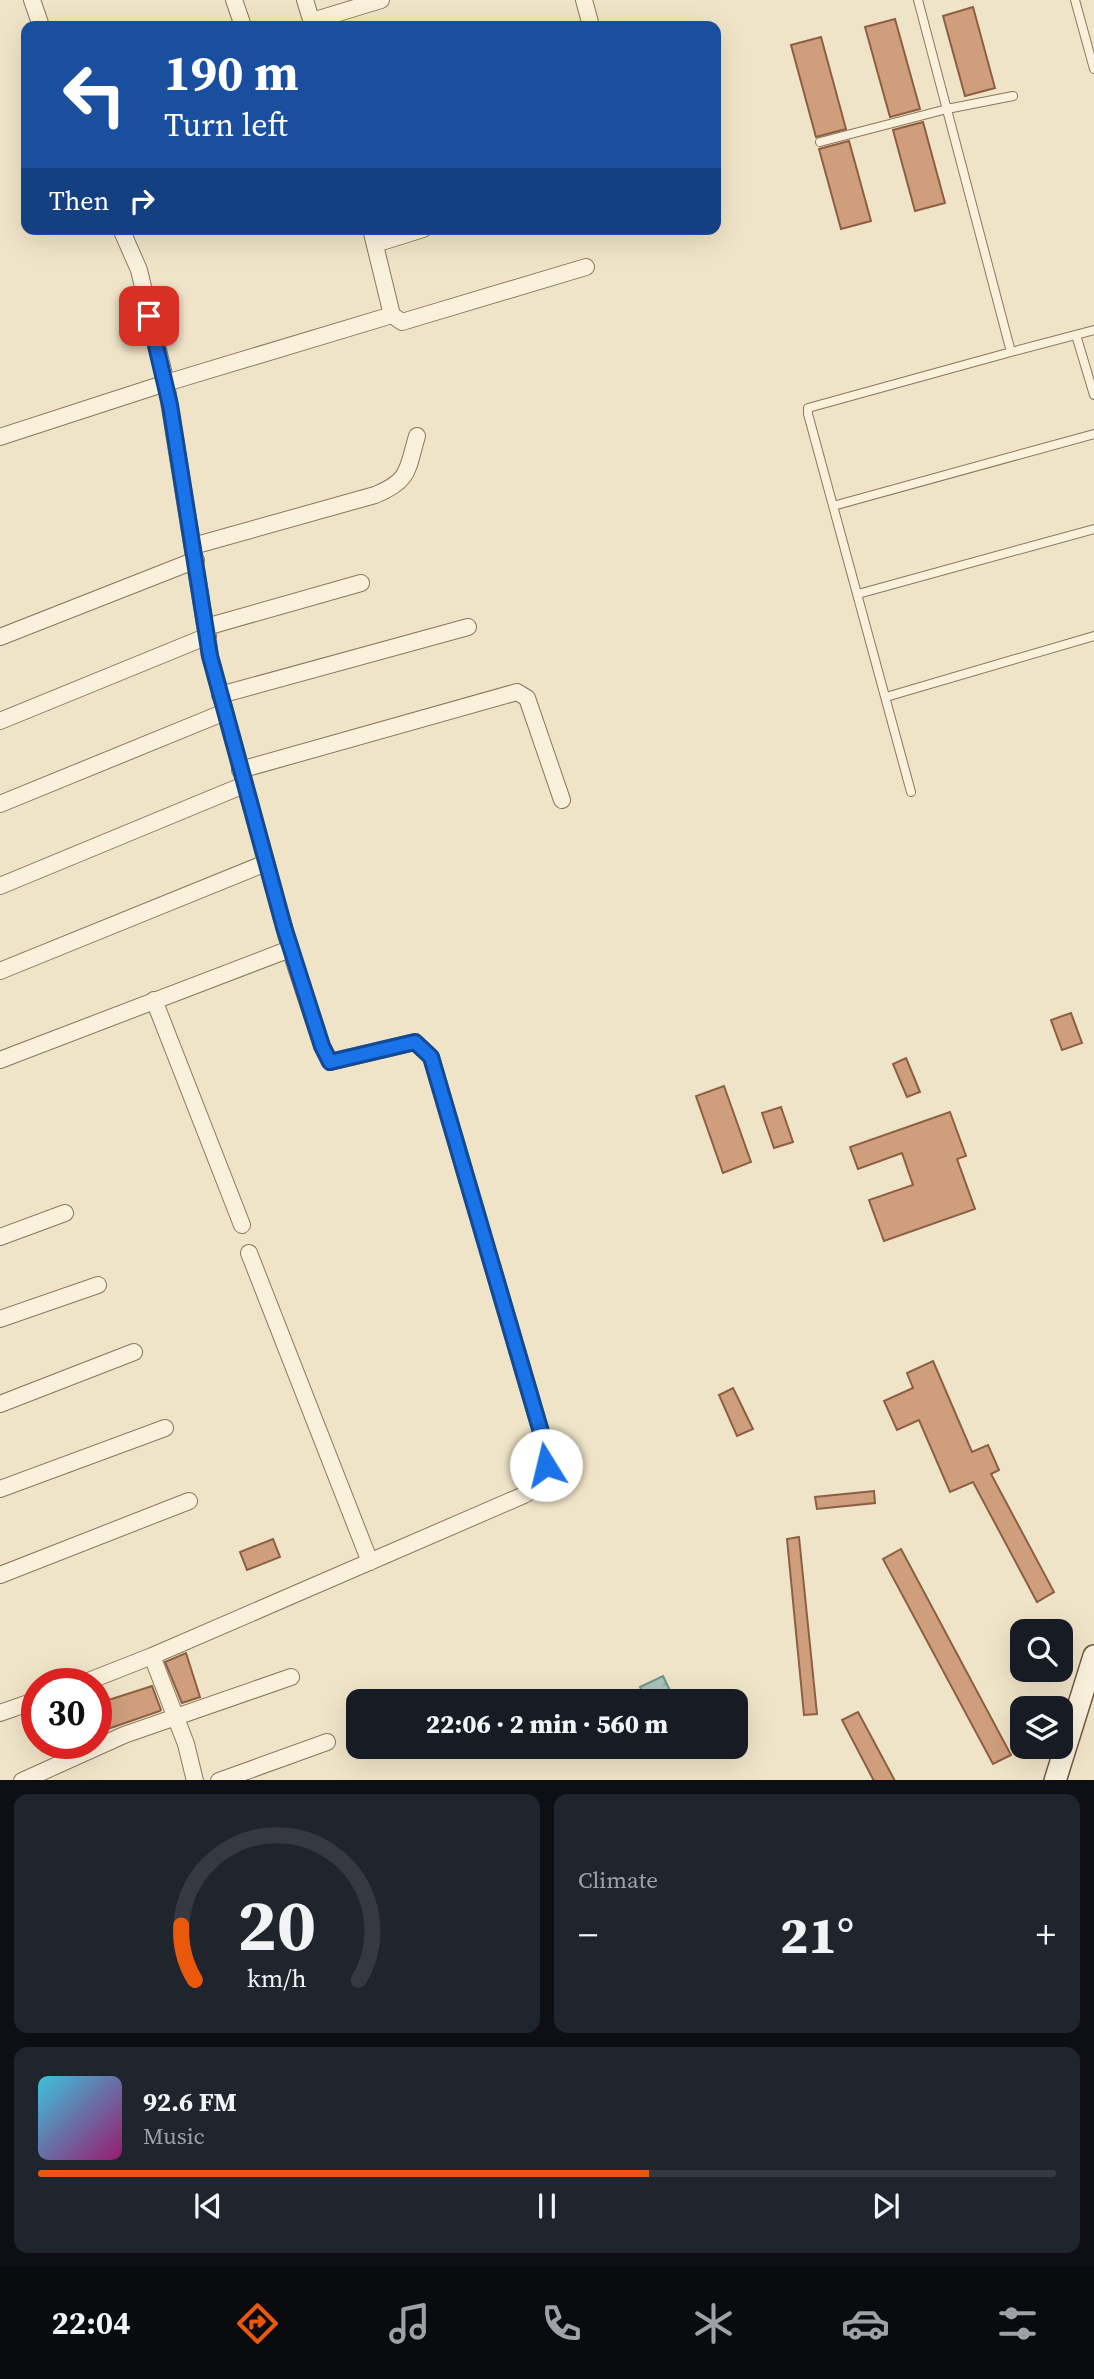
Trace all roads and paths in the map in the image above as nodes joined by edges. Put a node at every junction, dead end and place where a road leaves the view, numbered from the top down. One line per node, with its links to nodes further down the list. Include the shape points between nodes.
1 (32, 0): 8 (street)
2 (234, 0): 9 (street)
3 (305, 0): 10 (street)
4 (381, 0): 11 (street)
5 (584, 0): 12 (street)
6 (918, 0): 15 (lane)
7 (1075, 0): 13 (lane)
8 (39, 21)
9 (241, 21)
10 (312, 21)
11 (322, 21)
12 (590, 21)
13 (1094, 69)
14 (1013, 96): 15 (lane)
15 (947, 109): 16 (lane); 23 (lane)
16 (820, 142)
17 (124, 235): 24 (street, via 139,270)
18 (373, 237): 20 (street)
19 (586, 267): 20 (street, via 402,322)
20 (392, 315): 24 (street)
21 (1094, 330): 22 (lane)
22 (1076, 335): 23 (lane); 25 (lane)
23 (1011, 352): 29 (lane, via 808,408)
24 (166, 383): 28 (street); 31 (street)
25 (1094, 395)
26 (1094, 434): 29 (lane)
27 (417, 436): 31 (street, via 404,478 393,488)
28 (0, 437)
29 (833, 506): 33 (lane)
30 (1094, 529): 33 (lane)
31 (195, 553): 35 (street); 37 (street)
32 (360, 583): 35 (street)
33 (858, 594): 39 (lane)
34 (468, 627): 38 (street)
35 (207, 631): 38 (street); 41 (street)
36 (1094, 636): 39 (lane)
37 (0, 637)
38 (220, 695): 40 (street)
39 (886, 697): 43 (lane)
40 (225, 712): 42 (street); 45 (street)
41 (0, 721)
42 (242, 778): 44 (street, via 517,692 527,698); 46 (street); 47 (street)
43 (911, 792)
44 (562, 800)
45 (0, 804)
46 (266, 863): 48 (street); 49 (street)
47 (0, 886)
48 (290, 948): 50 (street); 63 (street, via 330,1062 415,1042 431,1057 546,1449 546,1481 524,1495)
49 (0, 971)
50 (154, 1000): 51 (street); 53 (street)
51 (0, 1060)
52 (65, 1213): 54 (street)
53 (242, 1225)
54 (0, 1237)
55 (249, 1253): 63 (street)
56 (98, 1285): 57 (street)
57 (0, 1319)
58 (134, 1352): 59 (street)
59 (0, 1404)
60 (164, 1428): 61 (street)
61 (0, 1489)
62 (188, 1501): 64 (street)
63 (370, 1562): 65 (street)
64 (0, 1575)
65 (152, 1656): 67 (street); 71 (street)
66 (1094, 1656): 76 (street)
67 (112, 1672)
68 (291, 1677): 71 (street)
69 (21, 1706): 70 (street)
70 (0, 1713)
71 (175, 1717): 73 (street); 74 (street)
72 (327, 1742): 75 (street)
73 (22, 1780)
74 (195, 1780)
75 (219, 1780)
76 (1055, 1780)

